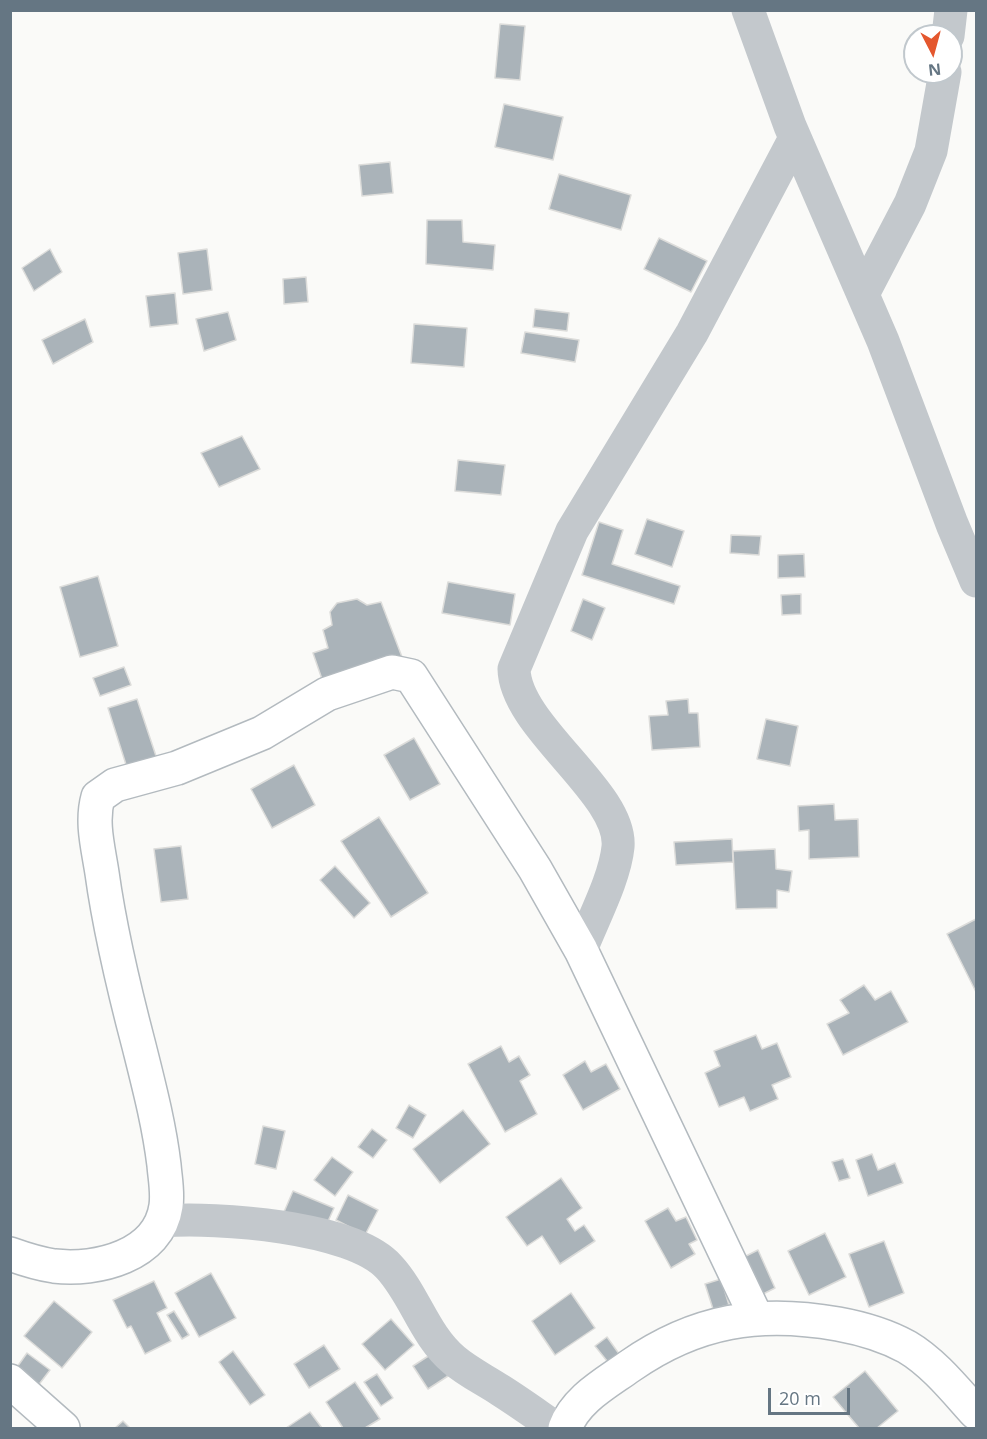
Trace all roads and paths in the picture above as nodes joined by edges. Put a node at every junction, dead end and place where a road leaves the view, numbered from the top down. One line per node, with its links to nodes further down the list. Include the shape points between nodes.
1 (748, 10): 3 (street)
2 (943, 84): 4 (street, via 931,151 910,204)
3 (795, 138): 4 (street); 6 (street, via 692,333 572,531 514,669 514,681 527,706 608,811 617,832 613,866)
4 (863, 294): 5 (street)
5 (976, 581)
6 (581, 950): 7 (street, via 535,869 411,676 404,673 392,672 327,693 262,733 177,768 104,790 94,814 106,898 129,1009 159,1123 166,1190); 9 (street)
7 (163, 1221): 8 (street, via 141,1249 92,1265 55,1266); 13 (street, via 254,1224 343,1241 370,1251 390,1268 430,1334 454,1361)
8 (10, 1254)
9 (756, 1317): 11 (street, via 788,1317 852,1327 907,1347 949,1383); 14 (street, via 690,1333 637,1361 580,1403)
10 (10, 1381): 12 (street)
11 (976, 1413)
12 (63, 1428)
13 (556, 1428)
14 (565, 1428)

